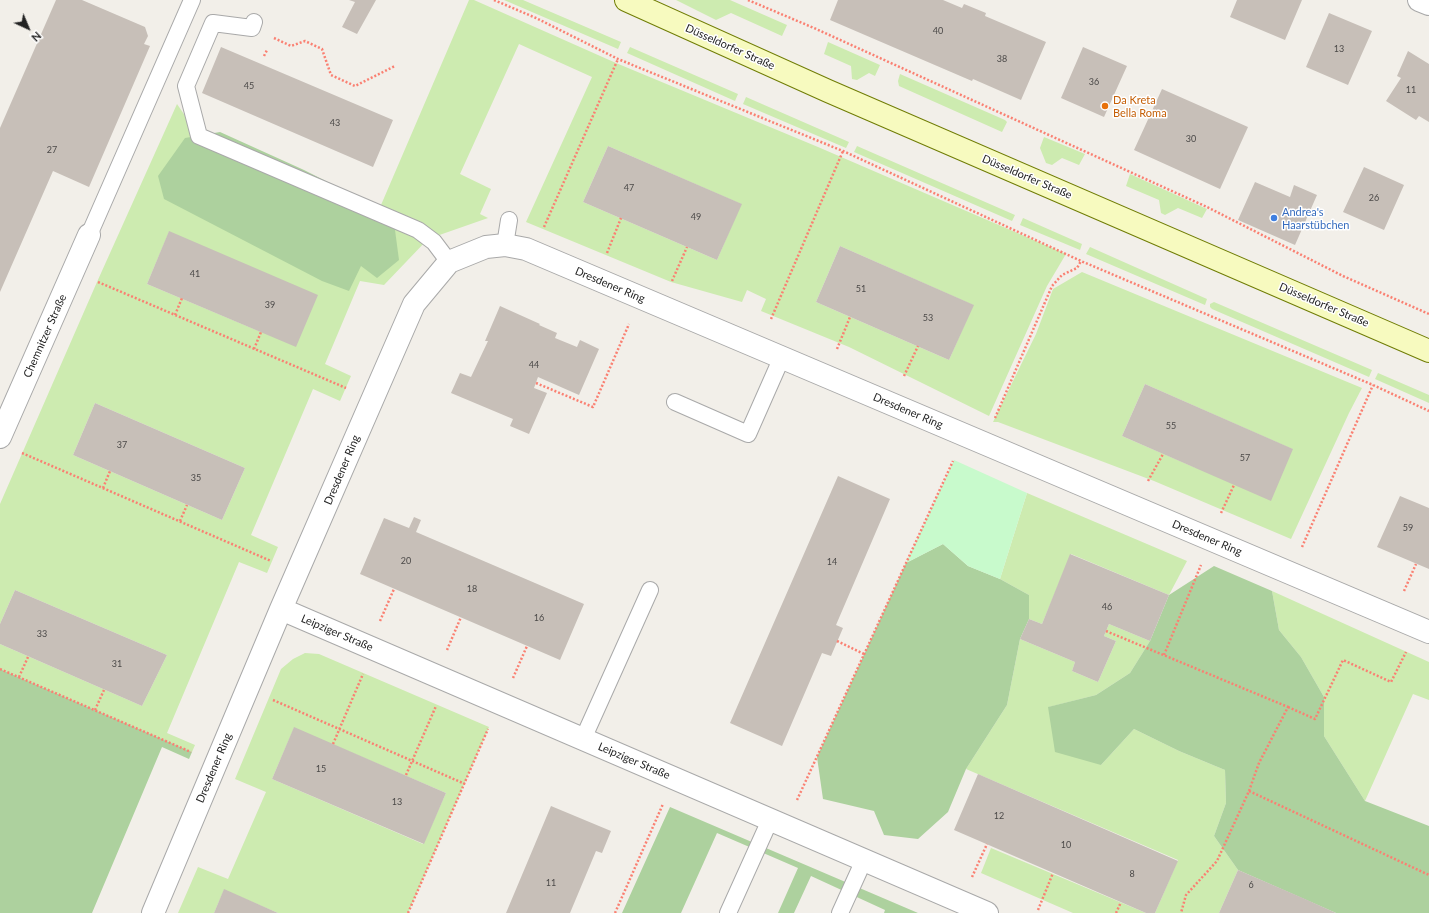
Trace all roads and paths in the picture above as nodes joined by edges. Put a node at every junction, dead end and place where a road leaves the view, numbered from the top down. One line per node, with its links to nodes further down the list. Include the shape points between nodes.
1 (192, 0): 15 (lane)
2 (494, 0): 9 (path)
3 (626, 0): 33 (main road, Düsseldorfer Straße)
4 (748, 0): 24 (path, via 1208,207 1343,276)
5 (1420, 0): 6 (street)
6 (1429, 4)
7 (254, 22): 20 (lane, via 252,28 213,23 186,86 198,136 418,230 434,242)
8 (272, 37): 10 (path, via 291,46 305,41 322,49 331,75 355,86)
9 (618, 59): 11 (path); 14 (path)
10 (395, 66)
11 (843, 152): 19 (path); 28 (path)
12 (621, 218): 18 (path)
13 (509, 220): 16 (lane)
14 (544, 228)
15 (90, 234): 21 (street, Chemnitzer Straße)
16 (505, 245): 20 (street, Dresdener Ring, via 486,247); 34 (street, Dresdener Ring, via 526,249)
17 (687, 247): 22 (path)
18 (606, 255)
19 (1081, 261): 37 (path); 41 (path, via 1077,268 1062,275 1052,286)
20 (449, 262): 58 (street, Dresdener Ring, via 414,304)
21 (73, 272): 25 (path); 42 (street, Chemnitzer Straße)
22 (671, 282)
23 (182, 298): 25 (path)
24 (1429, 314)
25 (175, 315): 31 (path)
26 (632, 317): 36 (path, via 593,408)
27 (850, 317): 32 (path)
28 (770, 319)
29 (261, 332): 31 (path)
30 (918, 346): 35 (path)
31 (254, 348): 38 (path)
32 (837, 349)
33 (1429, 351)
34 (782, 357): 39 (lane, via 748,434); 41 (street, Dresdener Ring)
35 (904, 376)
36 (536, 383)
37 (1373, 385): 40 (path); 51 (path)
38 (346, 388)
39 (675, 402)
40 (1429, 411)
41 (974, 439): 62 (street, Dresdener Ring); 67 (path)
42 (8, 444): 47 (path)
43 (1163, 454): 45 (path)
44 (110, 472): 47 (path)
45 (1147, 484)
46 (1234, 484): 49 (path)
47 (103, 488): 50 (path)
48 (187, 505): 50 (path)
49 (1219, 519)
50 (180, 521): 52 (path)
51 (1299, 553)
52 (272, 561)
53 (1203, 561): 68 (path)
54 (1416, 564): 57 (path)
55 (394, 589): 60 (path)
56 (650, 590): 81 (lane)
57 (1402, 597)
58 (281, 609): 81 (street, Leipziger Straße); 98 (street, Dresdener Ring)
59 (461, 618): 66 (path)
60 (379, 623)
61 (1106, 631): 68 (path)
62 (1429, 632)
63 (837, 641): 67 (path)
64 (527, 646): 73 (path)
65 (1408, 648): 77 (path, via 1391,682 1343,660 1314,720)
66 (446, 652)
67 (864, 654): 89 (path)
68 (1164, 655): 77 (path)
69 (28, 657): 72 (path)
70 (0, 669): 72 (path)
71 (364, 672): 80 (path)
72 (18, 677): 78 (path)
73 (512, 681)
74 (104, 690): 78 (path)
75 (269, 698): 80 (path)
76 (437, 704): 84 (path)
77 (1288, 707): 87 (path, via 1259,762)
78 (95, 710): 83 (path)
79 (489, 727): 86 (path)
80 (340, 729): 82 (path); 84 (path)
81 (583, 739): 90 (street, Leipziger Straße)
82 (333, 744)
83 (192, 752)
84 (413, 761): 85 (path); 86 (path)
85 (406, 775)
86 (465, 784): 99 (path)
87 (1249, 791): 94 (path); 105 (path, via 1217,861 1186,895)
88 (663, 804): 100 (path)
89 (795, 805)
90 (770, 820): 92 (street, Leipziger Straße); 101 (lane)
91 (987, 844): 95 (path)
92 (864, 860): 102 (lane); 103 (street, Leipziger Straße)
93 (1053, 873): 97 (path)
94 (1429, 875)
95 (970, 881)
96 (1121, 902): 104 (path)
97 (1038, 910)
98 (153, 913)
99 (408, 913)
100 (615, 913)
101 (728, 913)
102 (840, 913)
103 (987, 913)
104 (1116, 913)
105 (1181, 913)

